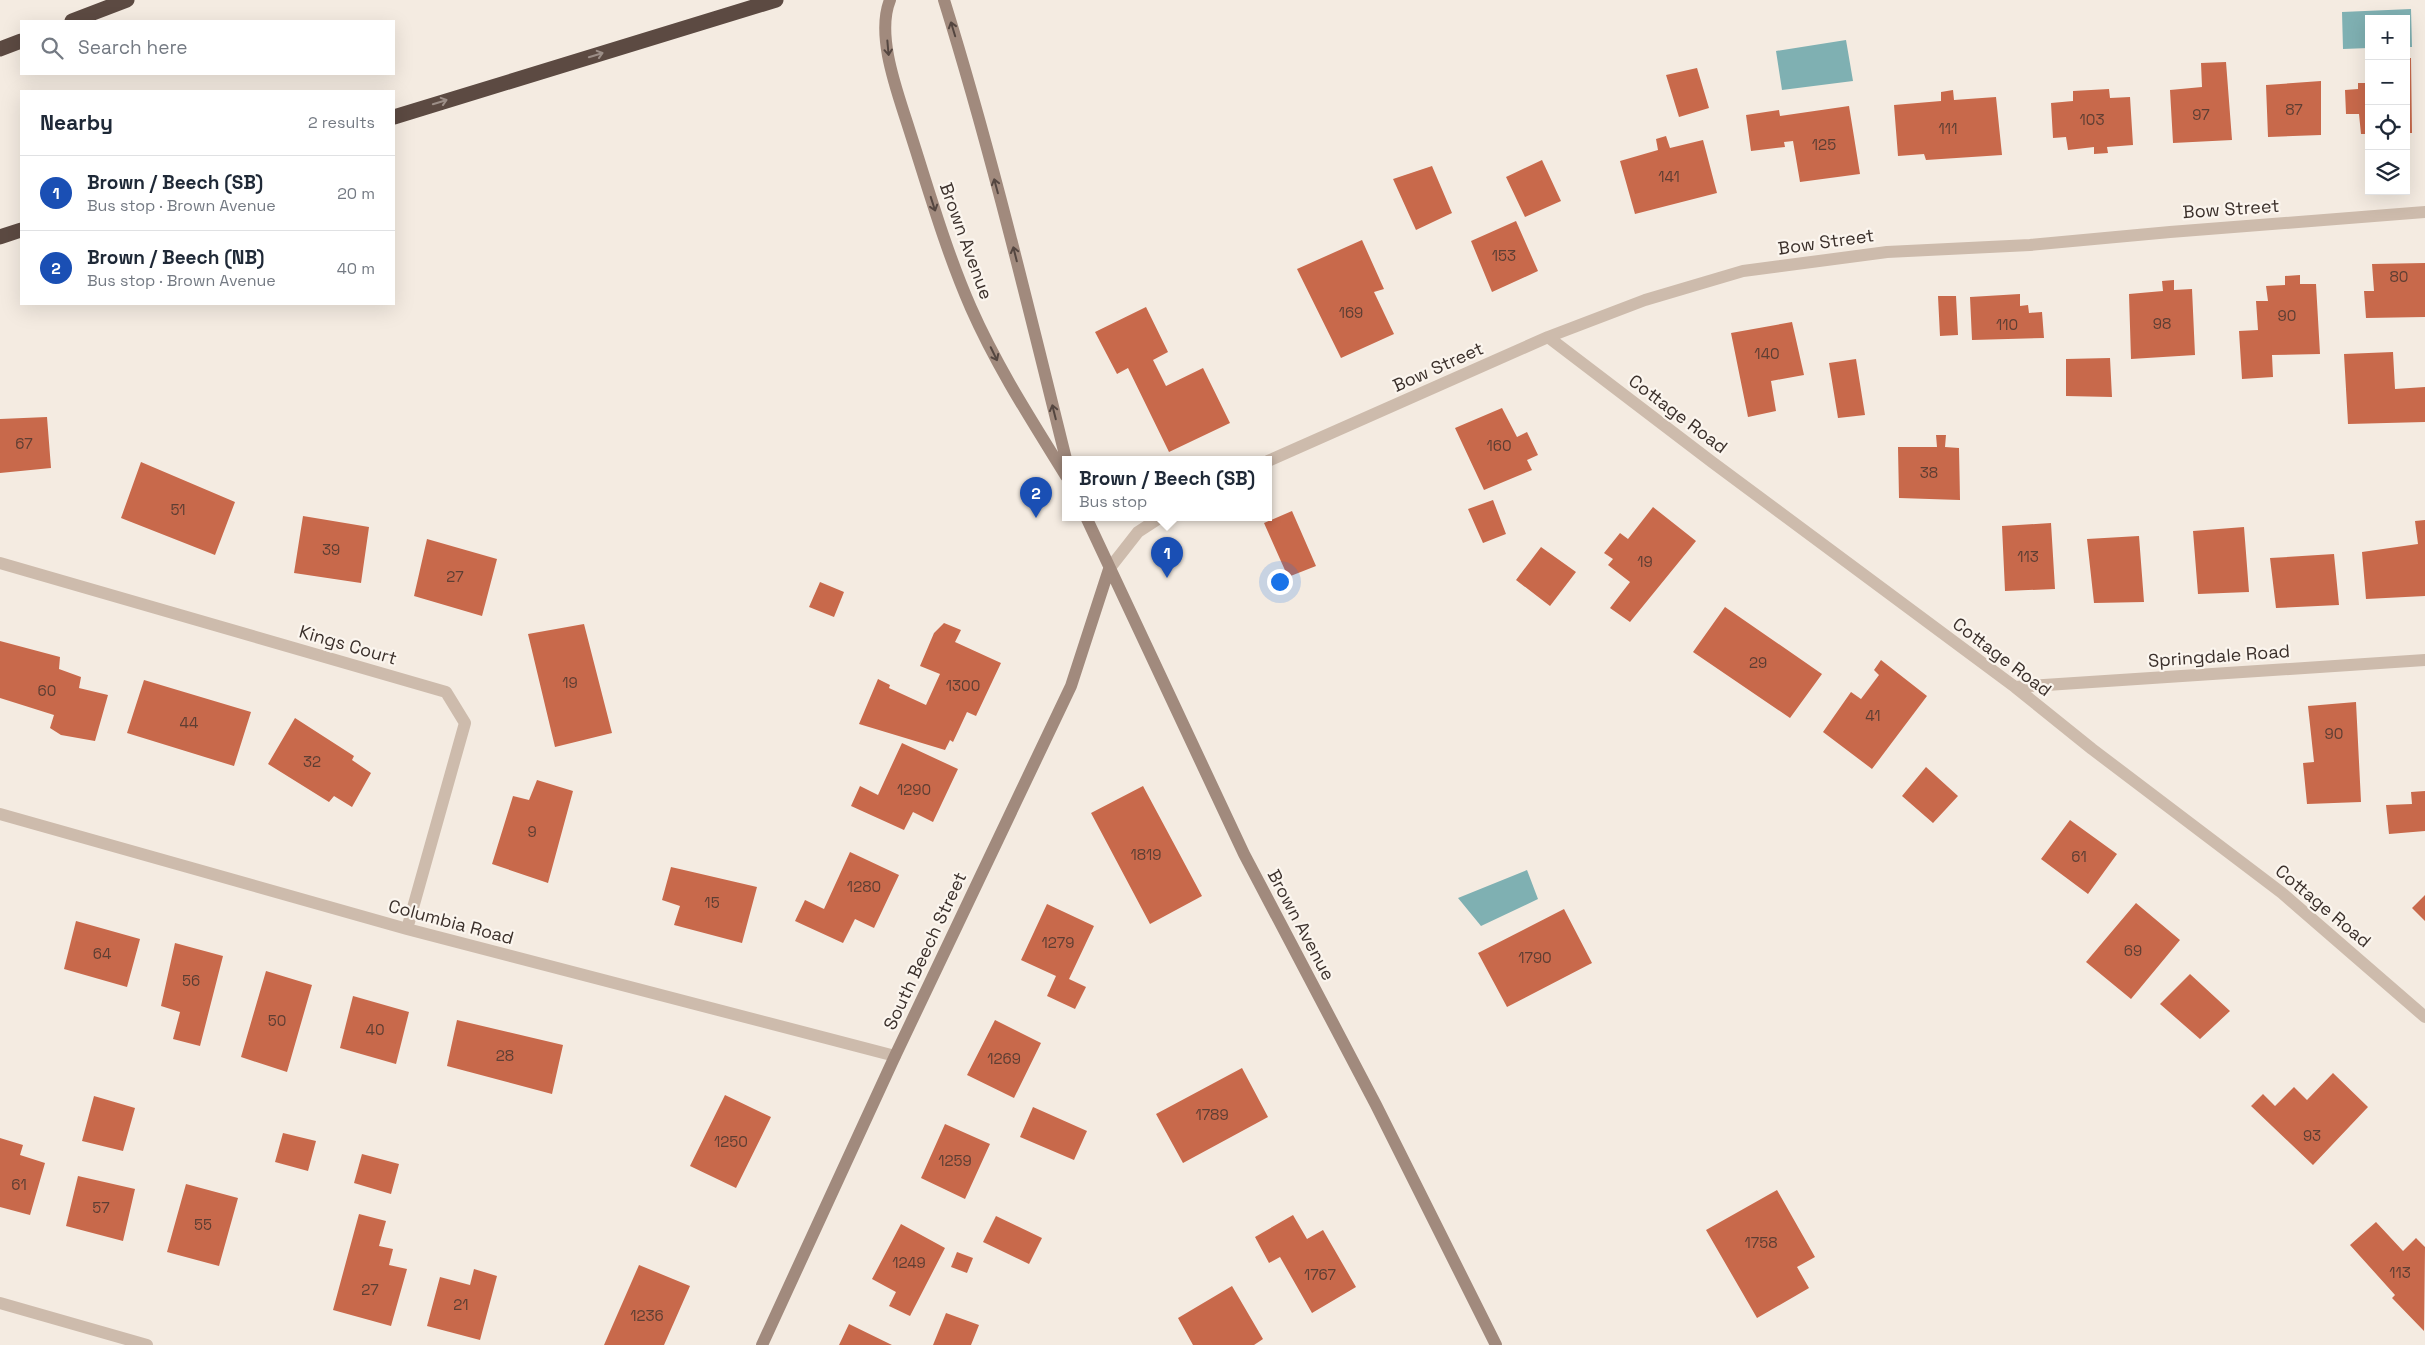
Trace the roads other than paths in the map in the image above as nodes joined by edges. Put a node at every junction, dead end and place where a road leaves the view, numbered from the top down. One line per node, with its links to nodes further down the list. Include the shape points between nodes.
1 (128, 0): 5 (highway)
2 (776, 0): 8 (highway, one-way to 2)
3 (890, 0): 15 (main road, Brown Avenue, one-way to 15, via 886,34 889,67 942,232 971,308 1007,380)
4 (944, 0): 13 (main road, one-way to 4, via 1010,238)
5 (75, 20)
6 (20, 41): 7 (highway)
7 (0, 49)
8 (395, 117)
9 (2425, 212): 12 (street, Bow Street, via 2030,245 1887,252 1743,271 1644,300)
10 (20, 230): 11 (highway)
11 (0, 237)
12 (1548, 337): 14 (street, Bow Street); 21 (street, Cottage Road)
13 (1065, 456)
14 (1272, 459)
15 (1062, 469)
16 (1088, 521): 19 (main road, Brown Avenue)
17 (1155, 521): 19 (street, via 1138,532)
18 (0, 563): 23 (street, Kings Court, via 446,692 465,723)
19 (1109, 569): 25 (main road, South Beech Street, via 1071,686); 29 (main road, Brown Avenue, via 1244,854 1376,1105)
20 (2425, 660): 21 (street, Springdale Road)
21 (2015, 687): 24 (street, Cottage Road, via 2282,894)
22 (0, 814): 23 (street, Columbia Road)
23 (408, 929): 25 (street, Columbia Road)
24 (2425, 1017)
25 (895, 1056): 28 (main road, South Beech Street)
26 (0, 1303): 27 (street)
27 (147, 1345)
28 (762, 1345)
29 (1496, 1345)

